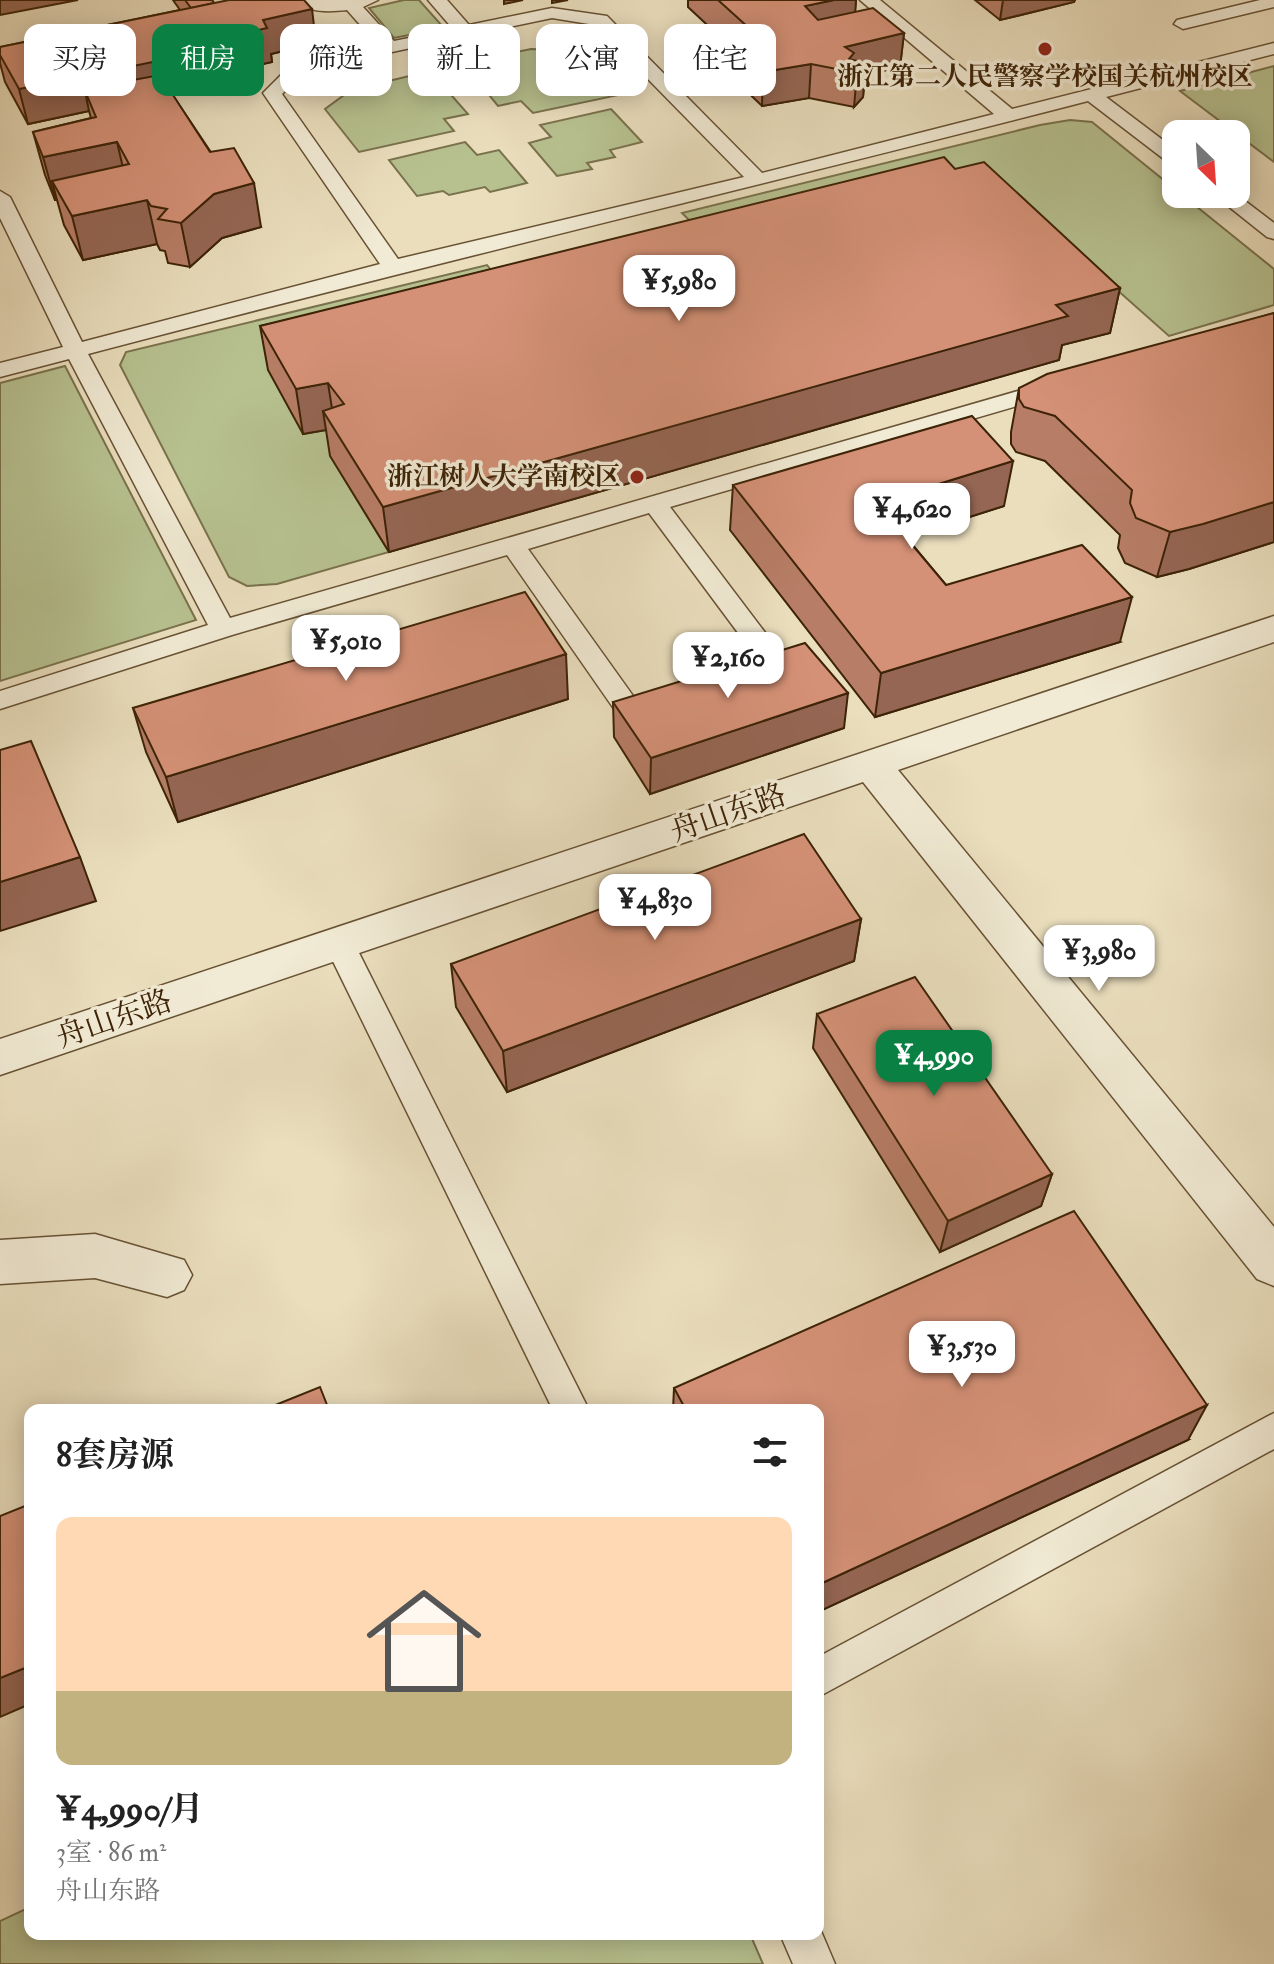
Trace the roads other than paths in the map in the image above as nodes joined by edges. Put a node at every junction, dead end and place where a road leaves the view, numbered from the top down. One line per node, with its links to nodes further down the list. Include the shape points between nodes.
1 (437, 0): 7 (lane)
2 (869, 0): 13 (lane)
3 (360, 2): 5 (lane); 6 (lane)
4 (1274, 2): 9 (lane)
5 (303, 6)
6 (374, 24)
7 (459, 24)
8 (495, 24): 15 (lane, via 552,13 601,20)
9 (1183, 24)
10 (1274, 48): 12 (lane)
11 (280, 86): 19 (lane, via 272,93)
12 (1092, 95): 13 (lane); 14 (lane)
13 (1008, 116): 15 (lane)
14 (1162, 148)
15 (758, 180): 19 (lane)
16 (0, 197): 20 (lane)
17 (1241, 208): 18 (lane)
18 (1274, 233)
19 (393, 267): 20 (lane)
20 (76, 351): 21 (lane); 25 (lane)
21 (0, 370)
22 (1078, 381): 23 (lane)
23 (655, 504): 24 (lane); 27 (lane, via 776,665)
24 (513, 545): 25 (lane); 28 (lane, via 630,712)
25 (223, 629): 29 (lane)
26 (1274, 629): 30 (street, 舟山东路)
27 (732, 679)
28 (674, 698)
29 (0, 700)
30 (871, 764): 31 (street, 舟山东路); 34 (street)
31 (339, 943): 32 (street, 舟山东路); 36 (lane)
32 (0, 1057)
33 (0, 1262): 35 (street, via 95,1256)
34 (1274, 1264)
35 (167, 1275)
36 (568, 1404)
37 (1274, 1430): 38 (lane)
38 (824, 1675)
39 (804, 1940): 40 (lane)
40 (814, 1964)

